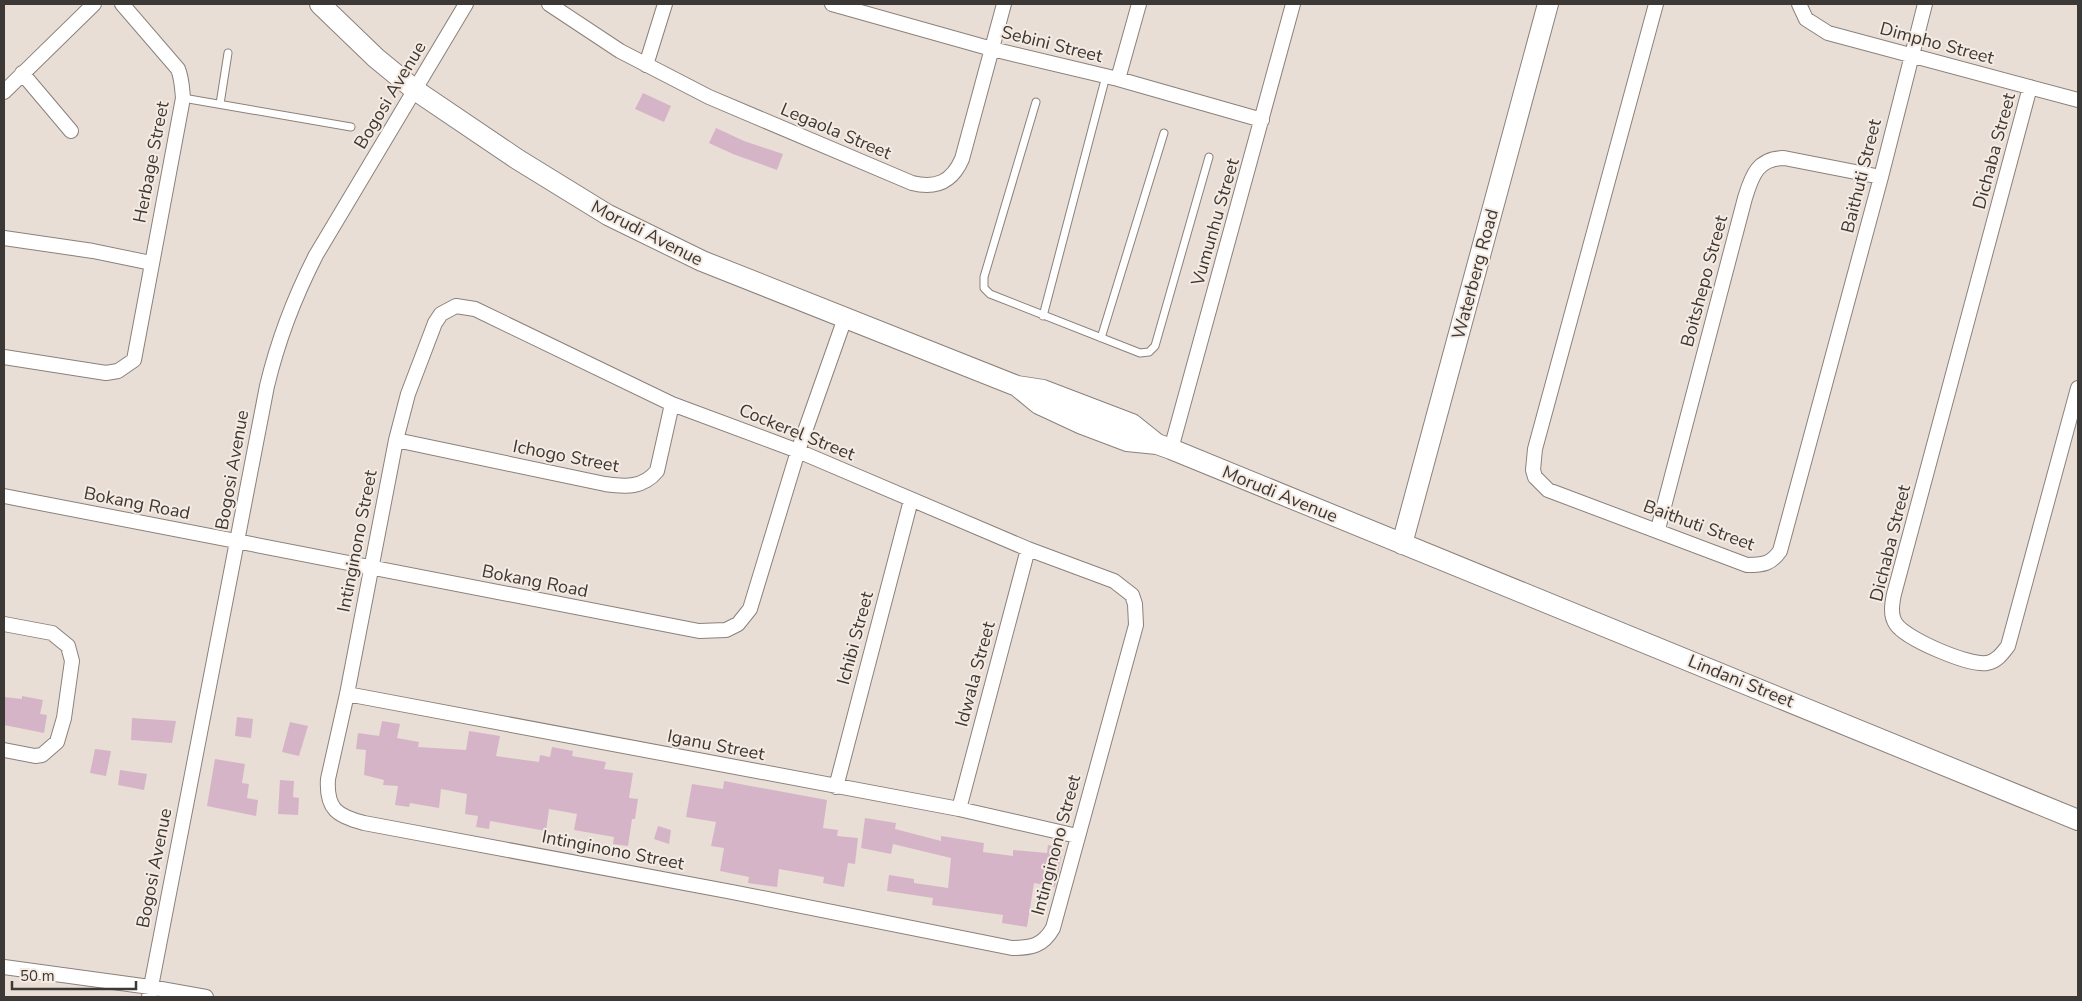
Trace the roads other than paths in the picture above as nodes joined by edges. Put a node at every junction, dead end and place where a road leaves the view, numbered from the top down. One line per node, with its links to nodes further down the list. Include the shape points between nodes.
1 (94, 4): 19 (street)
2 (122, 4): 24 (street, Herbage Street, via 178,69)
3 (320, 4): 22 (street, Morudi Avenue)
4 (466, 4): 22 (street, Bogosi Avenue)
5 (549, 4): 18 (street, Legaola Street, via 592,34)
6 (665, 4): 18 (street)
7 (832, 4): 15 (street, Sebini Street)
8 (1004, 4): 15 (street, Legaola Street)
9 (1138, 4): 20 (street)
10 (1293, 4): 28 (street, Vumunhu Street)
11 (1548, 4): 50 (street, Waterberg Road)
12 (1656, 4): 48 (street, Baithuti Street, via 1535,449 1533,470 1540,484 1548,490)
13 (1799, 4): 17 (street, Dimpho Street, via 1806,19 1820,29)
14 (1925, 4): 17 (street, Baithuti Street)
15 (992, 49): 18 (street, Legaola Street, via 957,170 943,183 931,186 912,183 735,108); 20 (street, Sebini Street)
16 (228, 54): 27 (lane)
17 (1910, 56): 21 (street, Dimpho Street); 33 (street, Baithuti Street)
18 (646, 65)
19 (22, 73): 23 (street); 30 (street)
20 (1112, 78): 28 (street, Sebini Street); 37 (lane)
21 (2030, 87): 25 (street, Dimpho Street); 41 (street, Dichaba Street, via 1894,594 1892,615 1895,623 1911,637 1976,663 1996,660 2008,646)
22 (415, 90): 38 (street, Morudi Avenue, via 608,216 702,261); 49 (street, Bogosi Avenue, via 316,255 285,322 266,386)
23 (4, 92)
24 (183, 98): 27 (lane); 35 (street, Herbage Street)
25 (2078, 100)
26 (1036, 102): 37 (lane, via 984,276 984,288 990,294)
27 (220, 104): 29 (lane)
28 (1262, 120): 44 (street, Vumunhu Street)
29 (351, 127)
30 (71, 130)
31 (1164, 133): 39 (lane)
32 (1209, 157): 39 (lane, via 1155,346 1149,352 1140,353)
33 (1881, 177): 48 (street, Boitshepo Street, via 1784,158 1774,158 1757,168 1745,198); 48 (street, Baithuti Street, via 1780,551 1767,564 1747,565)
34 (4, 238): 35 (street)
35 (150, 263): 40 (street, Herbage Street, via 138,348 130,365 106,373)
36 (448, 308): 42 (street, Cockerel Street, via 475,308); 43 (street, Intinginono Street, via 435,323 408,394)
37 (1043, 316): 39 (lane)
38 (845, 318): 44 (street, Morudi Avenue, via 1017,386 1039,404 1082,424 1127,441); 45 (street, Bokang Road)
39 (1101, 338)
40 (4, 357)
41 (2078, 388)
42 (672, 404): 43 (street, Ichogo Street, via 657,471 651,478 633,486 605,484); 45 (street, Cockerel Street)
43 (396, 440): 52 (street, Intinginono Street)
44 (1164, 447): 50 (street, Morudi Avenue)
45 (798, 451): 47 (street, Cockerel Street); 52 (street, Bokang Road, via 750,609 738,624 726,630 699,631)
46 (4, 496): 49 (street, Bokang Road)
47 (911, 500): 51 (street, Cockerel Street); 57 (street, Ichibi Street)
48 (1658, 529)
49 (238, 542): 52 (street, Bokang Road); 62 (street, Bogosi Avenue)
50 (1402, 544): 59 (street, Lindani Street)
51 (1028, 549): 53 (street, Cockerel Street, via 1114,581); 58 (street, Idwala Street)
52 (371, 568): 55 (street, Intinginono Street)
53 (1132, 595): 60 (street, Intinginono Street, via 1136,625)
54 (4, 624): 56 (street, via 52,632 68,646 72,661 64,718 57,742 42,755)
55 (347, 694): 57 (street, Iganu Street); 60 (street, Intinginono Street, via 327,791 334,809 364,823 1012,948 1042,943 1053,928)
56 (4, 750)
57 (836, 787): 58 (street, Iganu Street)
58 (959, 809): 60 (street, Iganu Street)
59 (2078, 820)
60 (1077, 836)
61 (4, 967): 62 (street)
62 (150, 992): 63 (street)
63 (206, 997)

